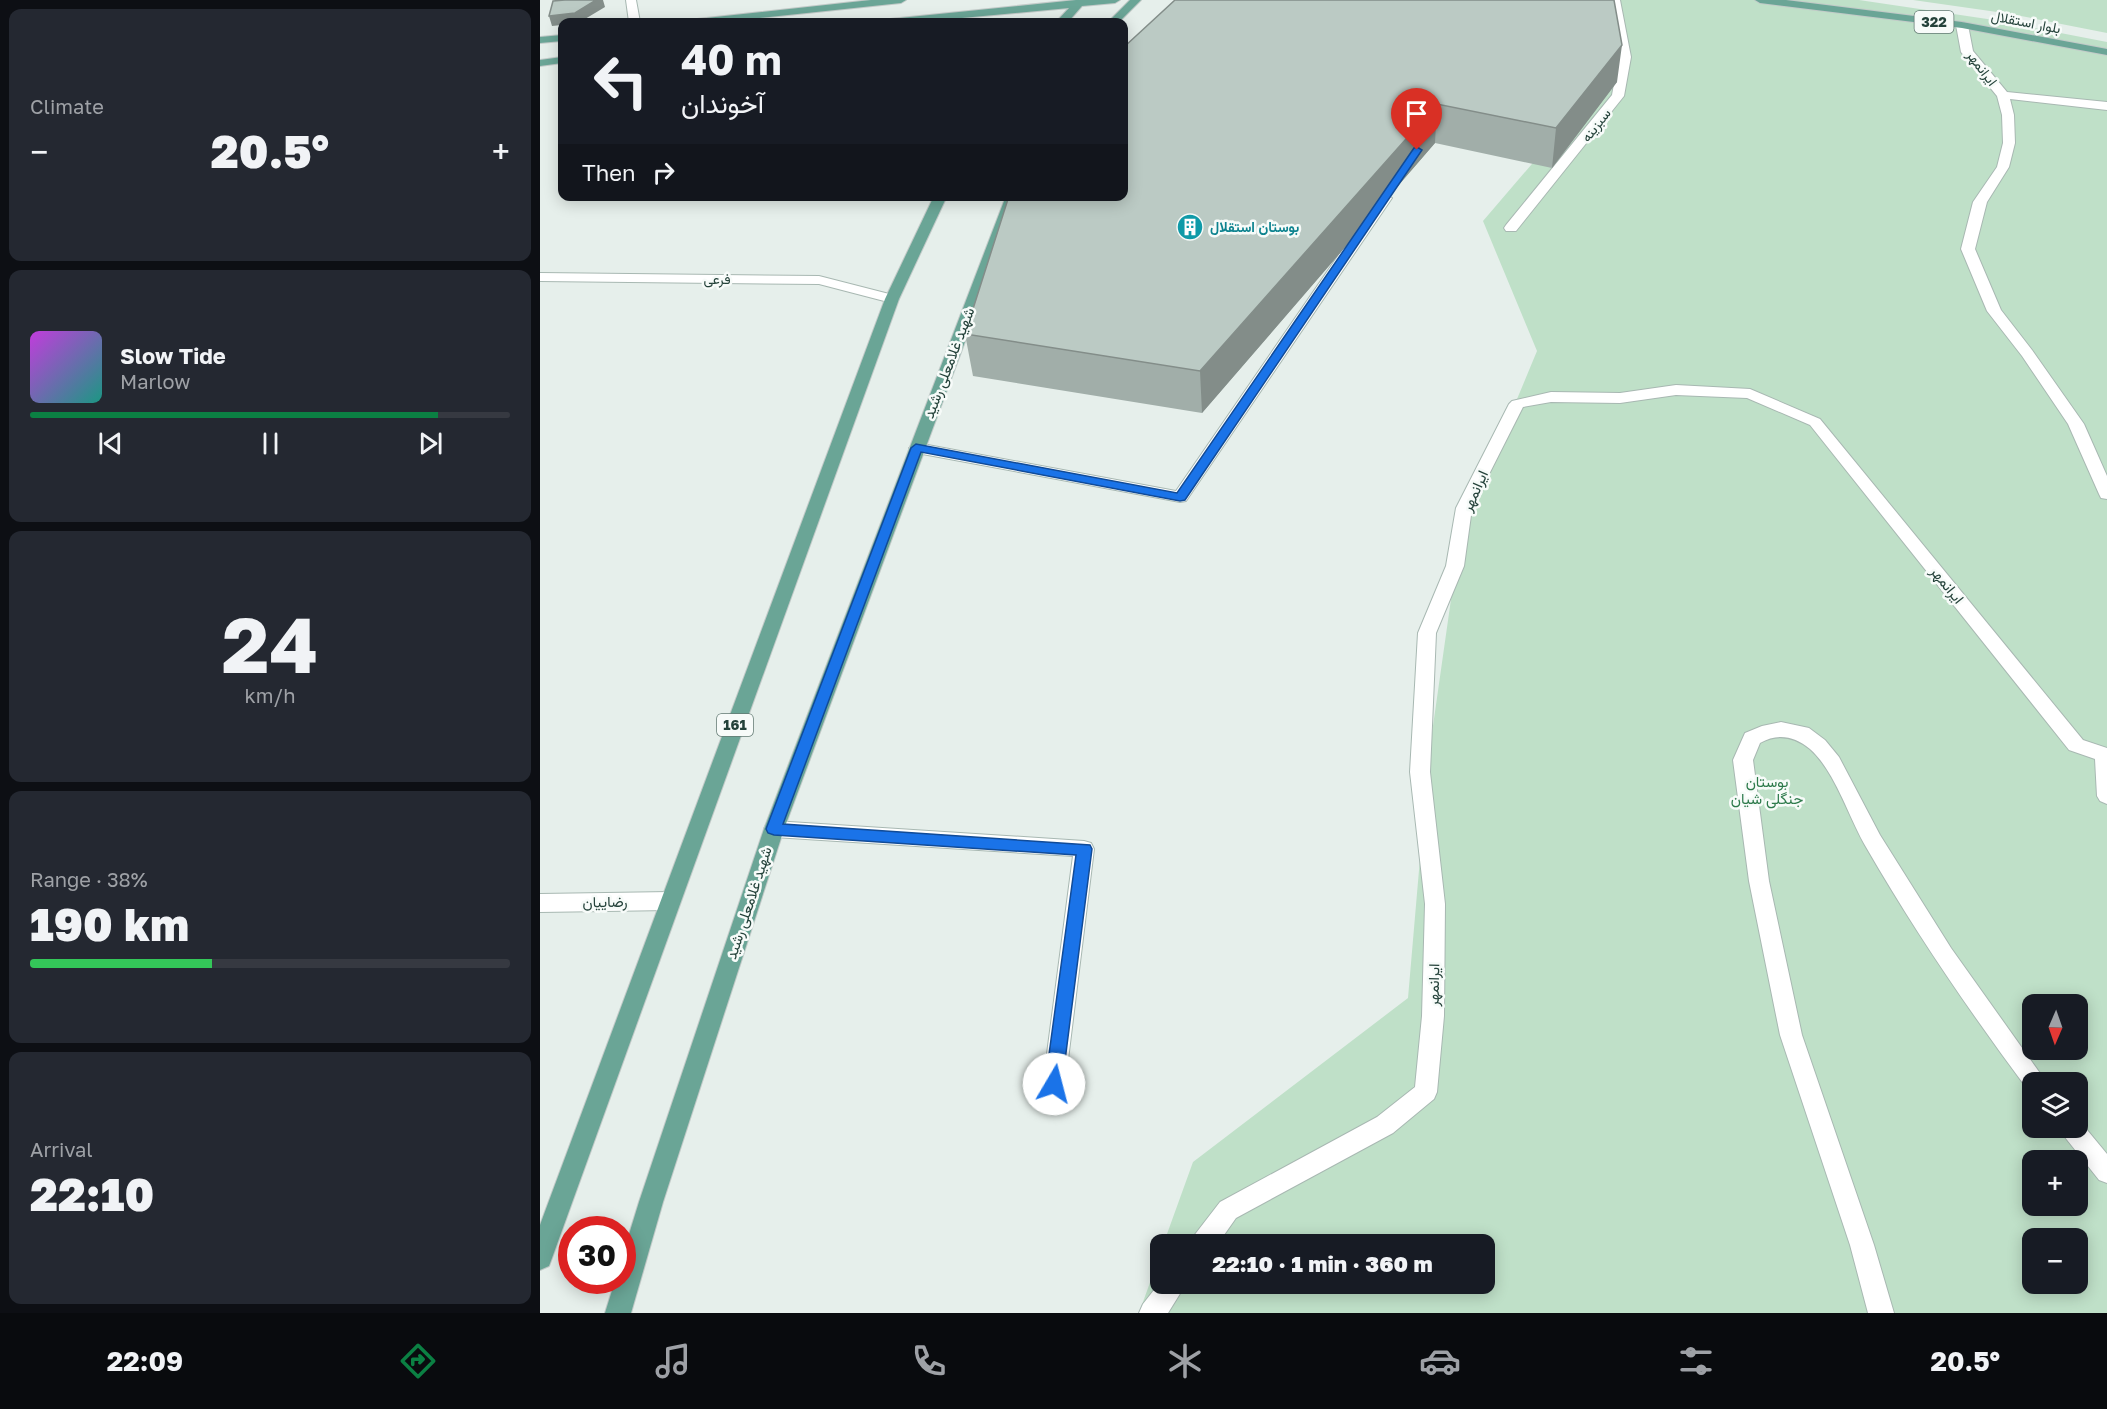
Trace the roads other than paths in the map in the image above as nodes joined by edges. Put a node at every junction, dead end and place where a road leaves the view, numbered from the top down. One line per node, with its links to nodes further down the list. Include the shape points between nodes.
1 (631, 0): 9 (street)
2 (901, 0): 10 (main road)
3 (1115, 0): 8 (main road)
4 (1136, 0): 13 (main road)
5 (1615, 0): 26 (street, سبزینه, via 1625,57 1618,96)
6 (1760, 0): 14 (main road, بلوار استقلال / 322)
7 (1855, 0): 17 (main road, بلوار استقلال / 322, via 1964,13)
8 (1080, 2): 11 (main road); 12 (main road)
9 (634, 18)
10 (734, 18)
11 (928, 18)
12 (1066, 18)
13 (1117, 18)
14 (1962, 25): 18 (main road, بلوار استقلال / 322); 21 (street, ایرانمهر, via 1966,52)
15 (558, 38): 16 (main road)
16 (540, 40)
17 (2107, 40)
18 (2107, 52)
19 (558, 61): 20 (main road)
20 (540, 63)
21 (2003, 95): 22 (street); 30 (street, ایرانمهر, via 2009,143 2003,167 1980,202 1968,249 1994,311 2076,424)
22 (2107, 106)
23 (1391, 188): 29 (street, via 1180,497)
24 (939, 201): 28 (main road, 161)
25 (1011, 201): 29 (main road, شهید غلامعلی رشید)
26 (1511, 228)
27 (540, 277): 28 (street, فرعی, via 819,280)
28 (892, 298): 34 (main road, 161)
29 (916, 448): 33 (main road, شهید غلامعلی رشید)
30 (2107, 494)
31 (2105, 756): 32 (street); 40 (street, ایرانمهر, via 2076,745 1815,422 1750,394 1676,390 1620,398 1551,397 1517,404 1464,508 1455,566 1427,633 1420,772 1435,904 1433,1016 1426,1092 1385,1125 1228,1210)
32 (2107, 796)
33 (774, 829): 37 (street, via 1084,849); 43 (main road, شهید غلامعلی رشید)
34 (670, 901): 35 (street, رضاییان); 41 (main road, 161)
35 (540, 903)
36 (2028, 1072): 45 (street, via 1943,954 1818,744 1803,733 1781,729 1752,738 1743,760 1759,881 1791,1035)
37 (1054, 1084)
38 (2080, 1138): 39 (street)
39 (2107, 1172)
40 (1210, 1234)
41 (540, 1258)
42 (1166, 1294): 44 (street)
43 (618, 1313)
44 (1152, 1313)
45 (1881, 1313)

